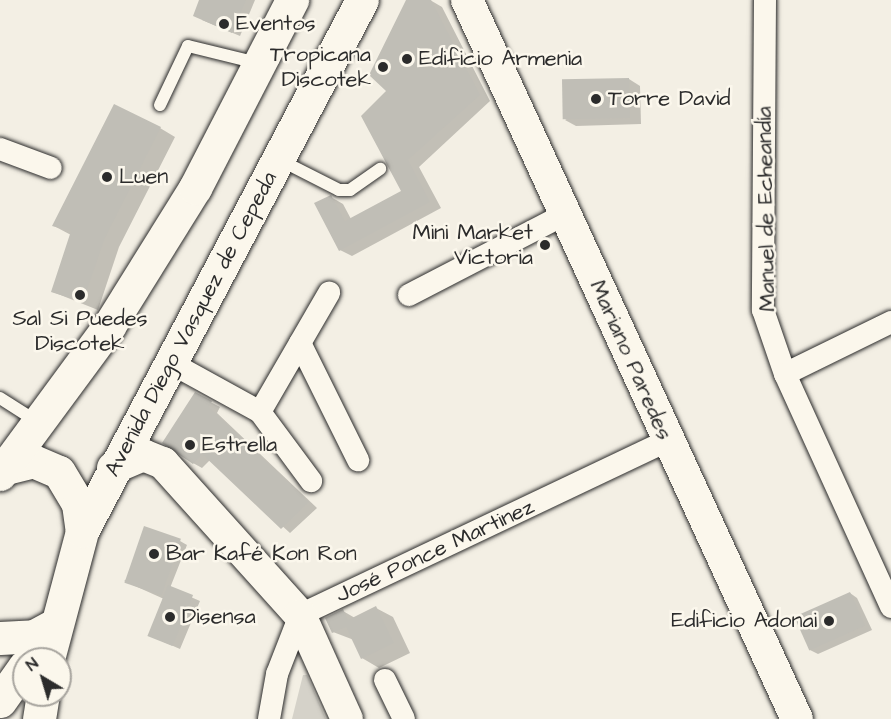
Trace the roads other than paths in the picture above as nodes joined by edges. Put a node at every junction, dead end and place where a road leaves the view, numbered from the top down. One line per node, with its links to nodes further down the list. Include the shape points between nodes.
1 (292, 0): 5 (main road)
2 (362, 0): 8 (main road, Avenida Diego Vasquez de Cepeda)
3 (467, 0): 11 (main road, Mariano Paredes)
4 (765, 0): 17 (street, Manuel de Echeandía, via 763,310)
5 (259, 63): 6 (lane, via 188,45); 20 (main road, via 195,188 109,326)
6 (160, 105)
7 (0, 149): 9 (street)
8 (280, 160): 10 (lane, via 339,190 350,190); 16 (main road, Avenida Diego Vasquez de Cepeda)
9 (51, 168)
10 (380, 169)
11 (565, 214): 13 (street); 21 (main road, Mariano Paredes)
12 (329, 293): 15 (street)
13 (409, 295)
14 (891, 322): 17 (street)
15 (300, 343): 19 (street); 22 (street)
16 (171, 363): 19 (street); 23 (main road, Avenida Diego Vasquez de Cepeda)
17 (785, 374): 27 (street, Manuel de Echeandía)
18 (0, 398): 20 (lane)
19 (260, 412): 25 (street)
20 (37, 421): 24 (main road)
21 (668, 440): 28 (street, José Ponce Martinez); 39 (main road, Mariano Paredes)
22 (358, 460)
23 (113, 468): 26 (main road, Avenida Diego Vasquez de Cepeda); 28 (main road, via 143,455 163,463)
24 (1, 471): 26 (main road, via 33,461 59,472 78,504)
25 (311, 482)
26 (82, 531): 29 (main road, Avenida Diego Vasquez de Cepeda)
27 (891, 607)
28 (300, 615): 36 (street, via 277,674); 37 (main road)
29 (53, 626): 30 (main road, via 34,636); 31 (main road); 32 (main road, Avenida Diego Vasquez de Cepeda)
30 (0, 638)
31 (38, 647)
32 (50, 647)
33 (385, 680): 38 (street)
34 (12, 684): 35 (main road)
35 (0, 701)
36 (269, 719)
37 (347, 719)
38 (404, 719)
39 (797, 719)

